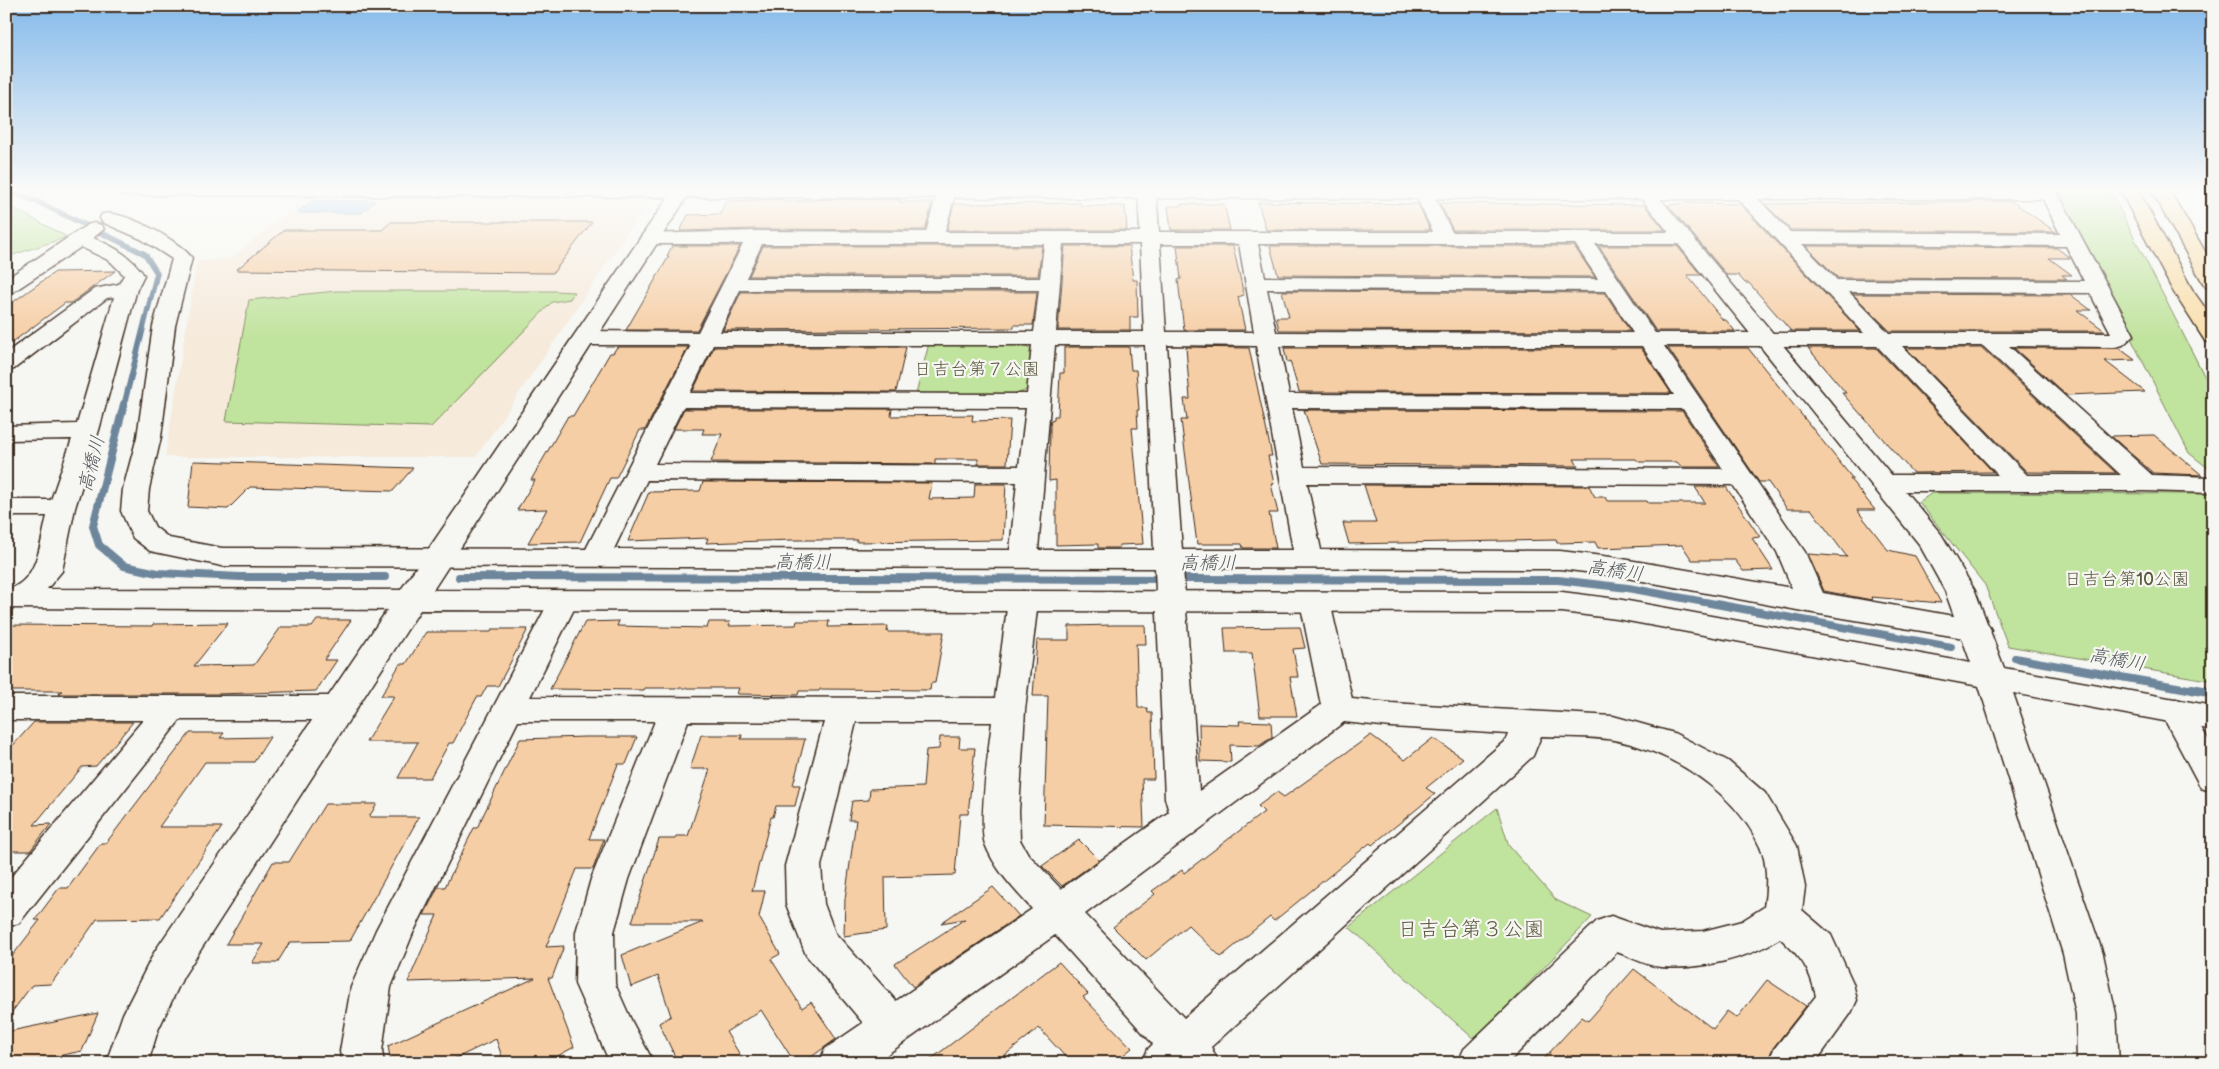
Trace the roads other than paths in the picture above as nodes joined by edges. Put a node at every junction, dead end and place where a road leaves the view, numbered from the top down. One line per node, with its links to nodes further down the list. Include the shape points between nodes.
1 (77, 240): 23 (street)
2 (102, 240): 24 (street, via 114,255 129,265 134,275)
3 (155, 240): 52 (street, via 182,258 164,326 149,437 136,489 134,511 143,532 160,545 222,557)
4 (649, 240): 26 (street)
5 (755, 240): 18 (street)
6 (1054, 240): 19 (street)
7 (1150, 240): 29 (street)
8 (1248, 240): 16 (street)
9 (1582, 240): 20 (street)
10 (1685, 240): 32 (street)
11 (1787, 240): 21 (street)
12 (2057, 240): 13 (street)
13 (2073, 240): 22 (street)
14 (2156, 240): 25 (highway, via 2183,291)
15 (2188, 240): 17 (highway)
16 (1255, 283): 20 (street); 30 (street)
17 (2213, 283)
18 (733, 284): 19 (street); 27 (street)
19 (1050, 284): 28 (street)
20 (1613, 284): 31 (street)
21 (1831, 286): 22 (street); 33 (street)
22 (2096, 286): 34 (street, via 2123,335 2115,340)
23 (6, 288)
24 (127, 289): 35 (street, via 101,294); 40 (street)
25 (2213, 336)
26 (584, 338): 27 (street); 52 (street)
27 (706, 338): 28 (street); 36 (street)
28 (1044, 339): 29 (street); 37 (street)
29 (1155, 339): 30 (street); 56 (street)
30 (1267, 339): 31 (street); 38 (street)
31 (1651, 340): 32 (street); 39 (street)
32 (1767, 340): 33 (street); 46 (street)
33 (1883, 340): 34 (street); 47 (street)
34 (1989, 340): 48 (street)
35 (6, 364)
36 (675, 400): 37 (street); 42 (street)
37 (1037, 401): 43 (street)
38 (1278, 401): 39 (street); 44 (street)
39 (1692, 402): 45 (street)
40 (87, 430): 41 (street); 51 (street)
41 (6, 433)
42 (639, 472): 43 (street); 53 (street)
43 (1032, 474): 55 (street)
44 (1292, 475): 45 (street); 54 (street)
45 (1742, 477): 62 (street, via 1790,552)
46 (1884, 483): 47 (street); 63 (street, via 1931,540 1960,590)
47 (2020, 483): 48 (street)
48 (2145, 483): 49 (street)
49 (2213, 485)
50 (6, 508): 51 (street)
51 (62, 508): 57 (street, via 48,571)
52 (440, 558): 53 (street); 58 (street)
53 (595, 558): 55 (street)
54 (1308, 558): 56 (street); 62 (street, via 1560,560 1611,566)
55 (1024, 559): 56 (street)
56 (1168, 580): 60 (street); 61 (street); 77 (street, via 1182,798)
57 (14, 599): 58 (street)
58 (412, 600): 59 (street); 66 (street)
59 (563, 601): 60 (street); 68 (street)
60 (1022, 601): 71 (street)
61 (1315, 602): 64 (street, via 1571,603 1627,610); 67 (street)
62 (1813, 603): 63 (street)
63 (1976, 630): 64 (street)
64 (1992, 678): 73 (street); 89 (street, via 2083,954 2096,1014)
65 (171, 708): 66 (street); 72 (street); 78 (street)
66 (341, 708): 83 (street, via 169,964 138,1028)
67 (1338, 709): 75 (street); 77 (street)
68 (508, 710): 69 (street); 84 (street, via 395,930 371,987 361,1051)
69 (676, 710): 70 (street); 85 (street, via 610,879 595,932 595,984 617,1036)
70 (843, 710): 71 (street); 81 (street, via 803,866 805,904 820,943)
71 (1009, 710): 79 (street, via 1001,811 1002,842 1015,865)
72 (9, 711)
73 (2176, 711): 74 (street); 76 (street)
74 (2213, 718)
75 (1528, 724): 80 (street, via 1613,728 1662,742 1716,770 1753,803 1779,846 1786,888); 82 (street, via 1521,747)
76 (2213, 779)
77 (1188, 816): 79 (street)
78 (6, 911)
79 (1058, 912): 81 (street); 82 (street)
80 (1782, 916): 87 (street, via 1751,936 1703,948 1660,950 1611,933); 88 (street, via 1817,947 1833,982 1837,1000)
81 (891, 1026): 86 (street)
82 (1181, 1057)
83 (127, 1063)
84 (363, 1063)
85 (633, 1063)
86 (840, 1063)
87 (1479, 1063)
88 (1789, 1063)
89 (2098, 1063)

